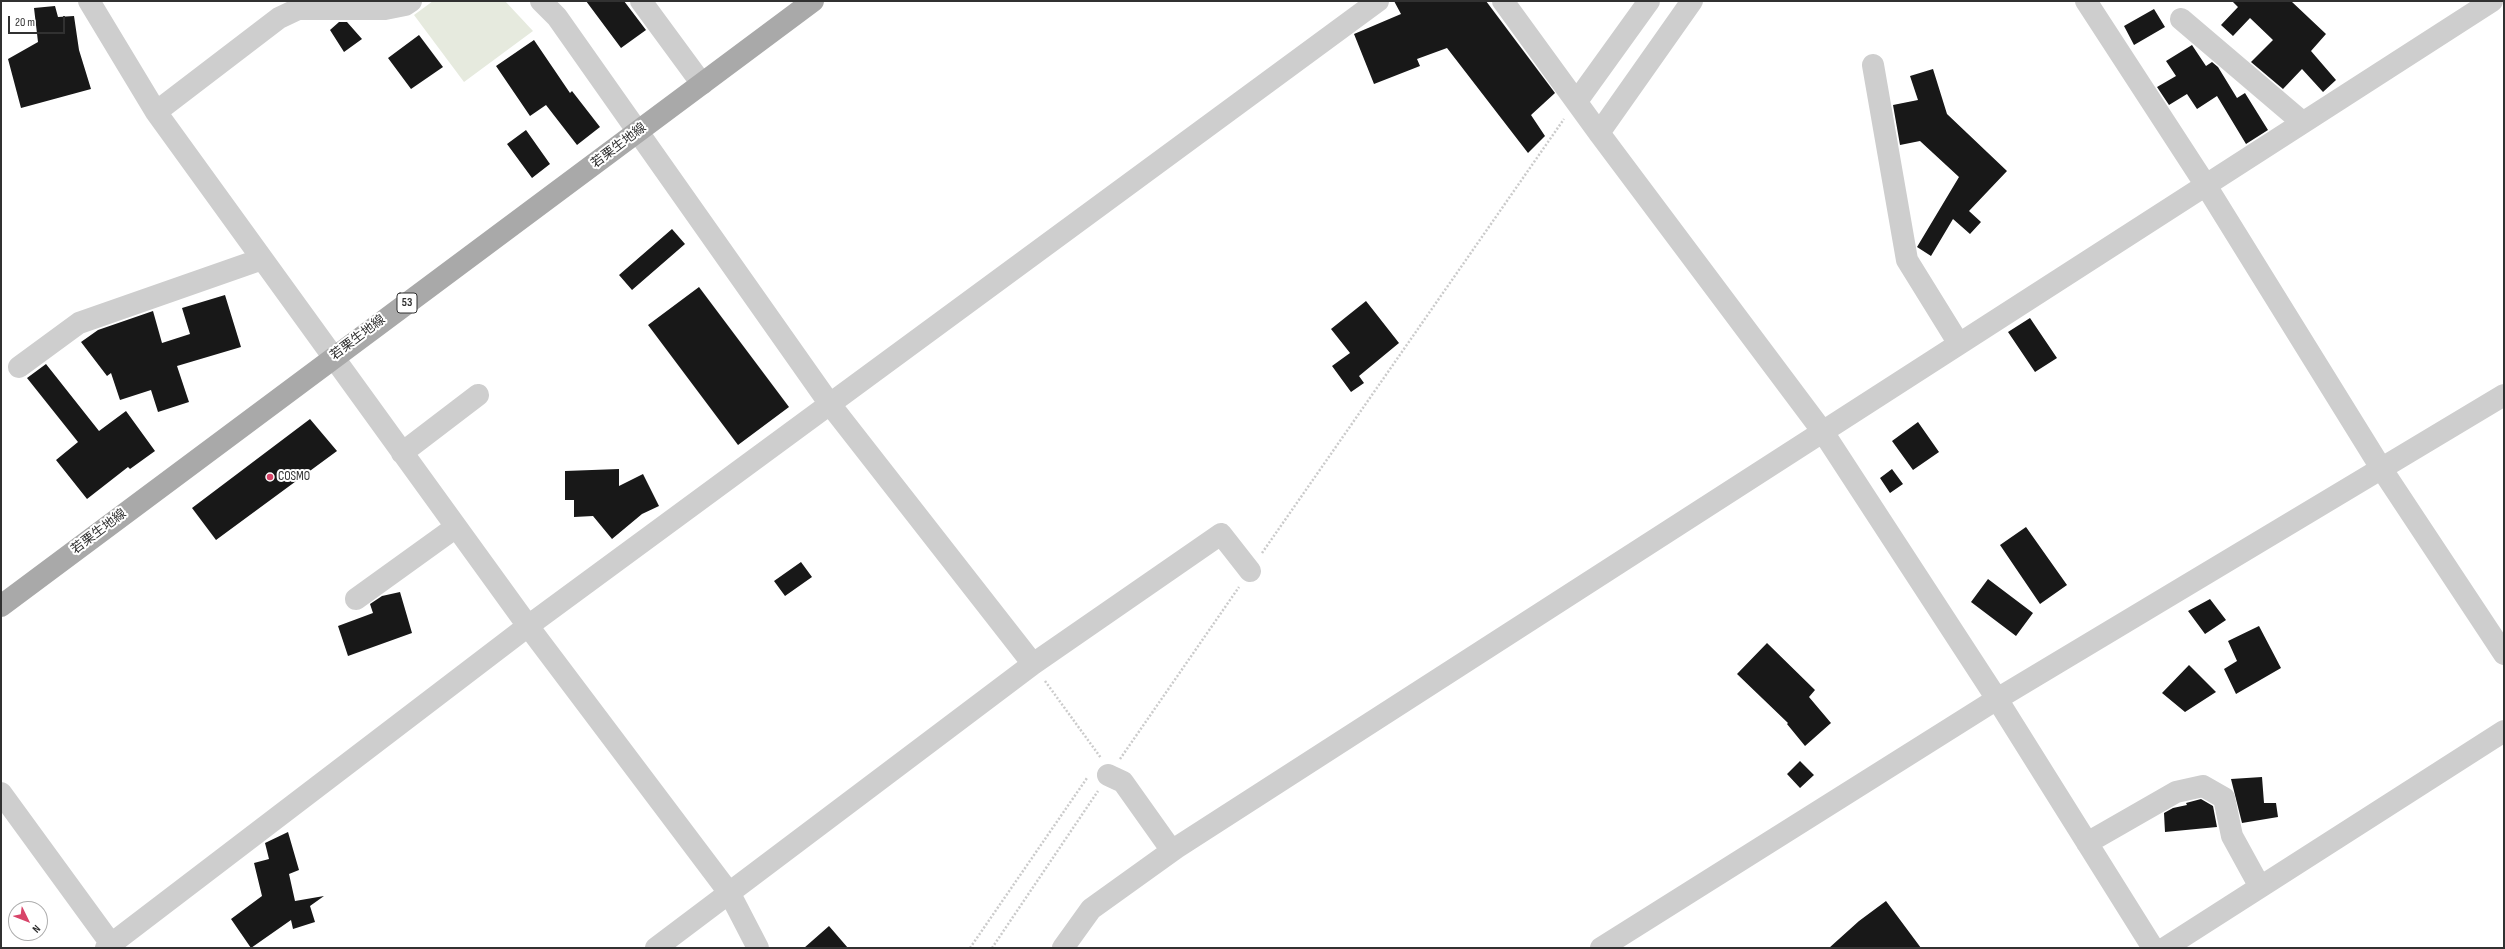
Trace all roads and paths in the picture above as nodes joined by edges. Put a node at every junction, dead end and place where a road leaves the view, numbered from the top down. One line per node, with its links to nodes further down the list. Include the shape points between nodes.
1 (89, 1): 16 (street)
2 (411, 1): 16 (street, via 406,5 385,9 298,9 279,18)
3 (541, 1): 18 (street, via 557,17)
4 (641, 1): 14 (street)
5 (813, 1): 14 (main road, 若栗生地線 / 53)
6 (1378, 1): 27 (street)
7 (1503, 1): 15 (street)
8 (1649, 1): 15 (street)
9 (1692, 1): 19 (street)
10 (2086, 1): 20 (street)
11 (2492, 1): 17 (street)
12 (2180, 20): 17 (street)
13 (1873, 65): 22 (street, via 1907,260)
14 (702, 84): 18 (main road, 若栗生地線 / 53)
15 (1577, 101): 19 (street); 32 (path)
16 (156, 112): 21 (street)
17 (2302, 122): 20 (street)
18 (636, 133): 23 (main road, 若栗生地線 / 53); 27 (street)
19 (1599, 134): 28 (street)
20 (2205, 184): 22 (street); 30 (street)
21 (262, 259): 23 (street); 24 (street, via 79,323)
22 (1958, 344): 28 (street)
23 (333, 357): 29 (street); 34 (main road, 若栗生地線 / 53)
24 (19, 367)
25 (478, 395): 29 (street)
26 (2504, 395): 30 (street)
27 (828, 403): 35 (street); 37 (street)
28 (1823, 432): 38 (street); 43 (street)
29 (402, 453): 31 (street)
30 (2381, 468): 36 (street); 38 (street)
31 (456, 527): 33 (street); 35 (street)
32 (1250, 570): 37 (street, via 1221,534); 40 (path)
33 (356, 599)
34 (1, 606)
35 (528, 626): 45 (street); 46 (street)
36 (2504, 654)
37 (1033, 664): 40 (path, via 1101,758); 45 (street)
38 (1997, 699): 42 (street); 52 (street)
39 (2504, 730): 44 (street)
40 (1099, 770): 43 (street, via 1122,782); 49 (path); 50 (path)
41 (1, 793): 46 (street)
42 (2087, 843): 44 (street, via 2176,792 2203,786 2224,798 2232,836); 53 (street)
43 (1172, 851): 51 (street, via 1091,909)
44 (2260, 887): 54 (street)
45 (730, 894): 47 (street); 48 (street)
46 (111, 947)
47 (656, 948)
48 (758, 948)
49 (970, 948)
50 (992, 948)
51 (1063, 948)
52 (1601, 948)
53 (2153, 948)
54 (2165, 948)

